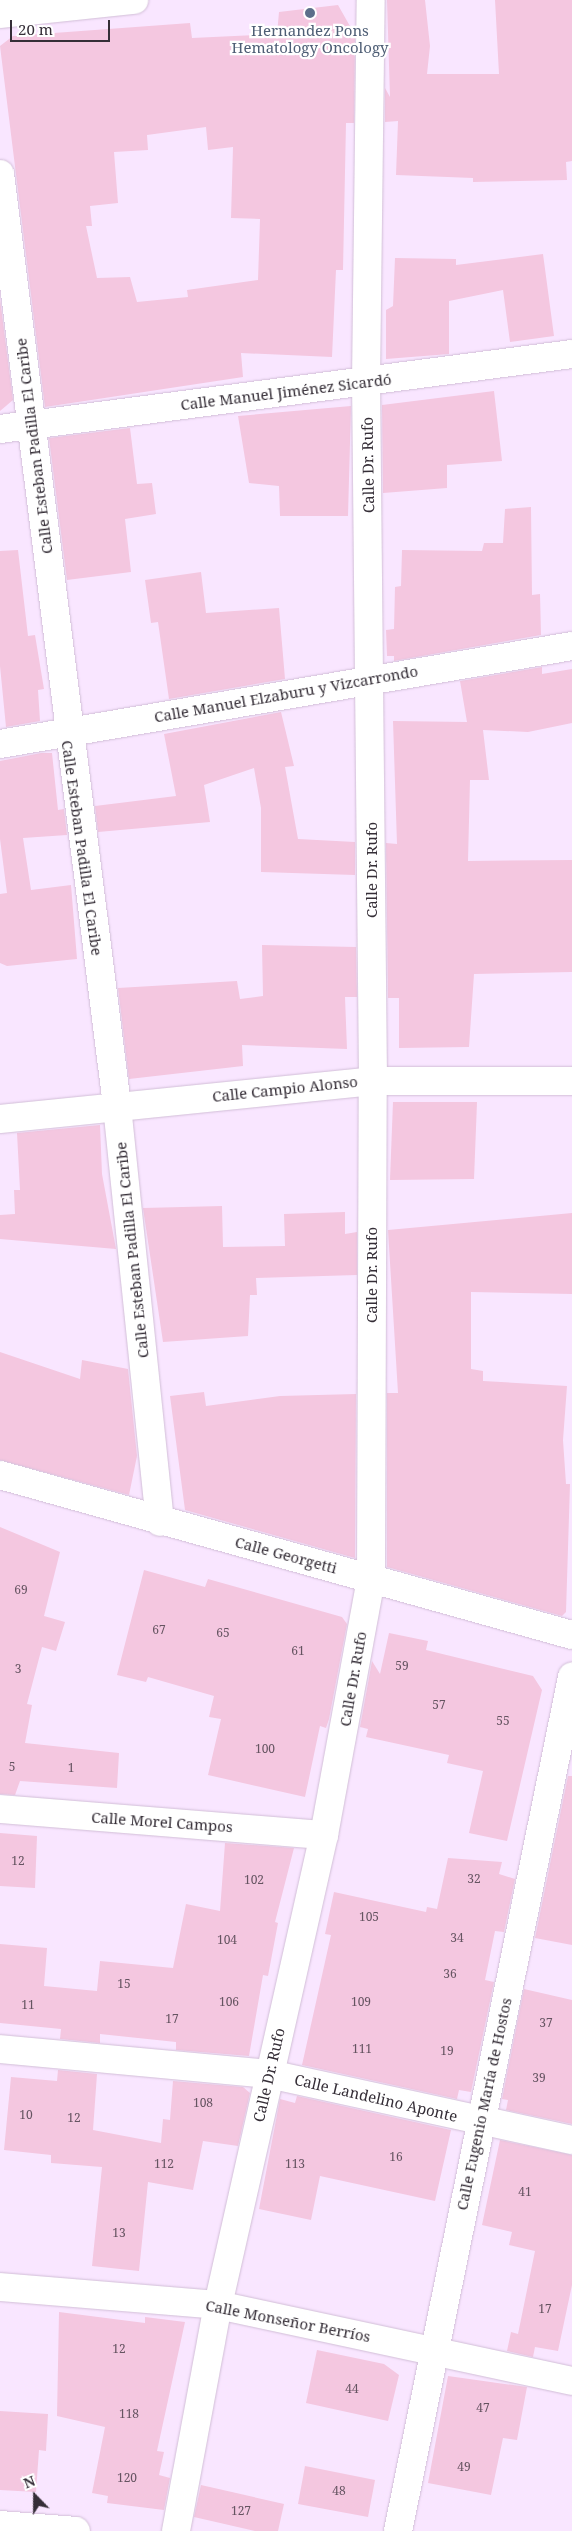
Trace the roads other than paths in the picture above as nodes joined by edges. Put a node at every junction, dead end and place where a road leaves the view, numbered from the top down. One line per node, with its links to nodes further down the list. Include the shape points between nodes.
1 (134, 0): 3 (street)
2 (371, 0): 6 (street, Calle Dr. Rufo)
3 (0, 14)
4 (0, 174): 7 (street, Calle Esteban Padilla El Caribe)
5 (572, 354): 6 (street, Calle Manuel Jiménez Sicardó)
6 (366, 382): 7 (street, Calle Manuel Jiménez Sicardó); 10 (street, Calle Dr. Rufo)
7 (32, 424): 8 (street, Calle Manuel Jiménez Sicardó); 11 (street, Calle Esteban Padilla El Caribe)
8 (0, 428)
9 (572, 646): 10 (street, Calle Manuel Elzaburu y Vizcarrondo)
10 (371, 678): 11 (street, Calle Manuel Elzaburu y Vizcarrondo); 13 (street, Calle Dr. Rufo)
11 (67, 733): 12 (street, Calle Manuel Elzaburu y Vizcarrondo); 15 (street, Calle Esteban Padilla El Caribe)
12 (0, 744)
13 (373, 1081): 14 (street, Calle Campio Alonso); 15 (street, Calle Campio Alonso); 19 (street, Calle Dr. Rufo)
14 (572, 1081)
15 (117, 1106): 16 (street, Calle Campio Alonso); 18 (street, Calle Esteban Padilla El Caribe)
16 (0, 1119)
17 (0, 1475): 18 (street, Calle Georgetti)
18 (160, 1522): 19 (street, Calle Georgetti)
19 (371, 1578): 20 (street, Calle Georgetti); 23 (street, Calle Dr. Rufo)
20 (572, 1635)
21 (572, 1678): 26 (street, Calle Eugenio María de Hostos)
22 (0, 1809): 23 (street, Calle Morel Campos)
23 (324, 1835): 25 (street, Calle Dr. Rufo)
24 (0, 2049): 25 (street, Calle Landelino Aponte)
25 (270, 2074): 26 (street, Calle Landelino Aponte); 29 (street, Calle Dr. Rufo)
26 (480, 2121): 27 (street, Calle Landelino Aponte); 30 (street, Calle Eugenio María de Hostos)
27 (572, 2140)
28 (0, 2287): 29 (street, Calle Monseñor Berríos)
29 (218, 2305): 30 (street, Calle Monseñor Berríos); 34 (street, Calle Dr. Rufo)
30 (434, 2352): 31 (street, Calle Monseñor Berríos); 35 (street, Calle Eugenio María de Hostos)
31 (572, 2381)
32 (0, 2525): 33 (street)
33 (76, 2531)
34 (176, 2531)
35 (398, 2531)

